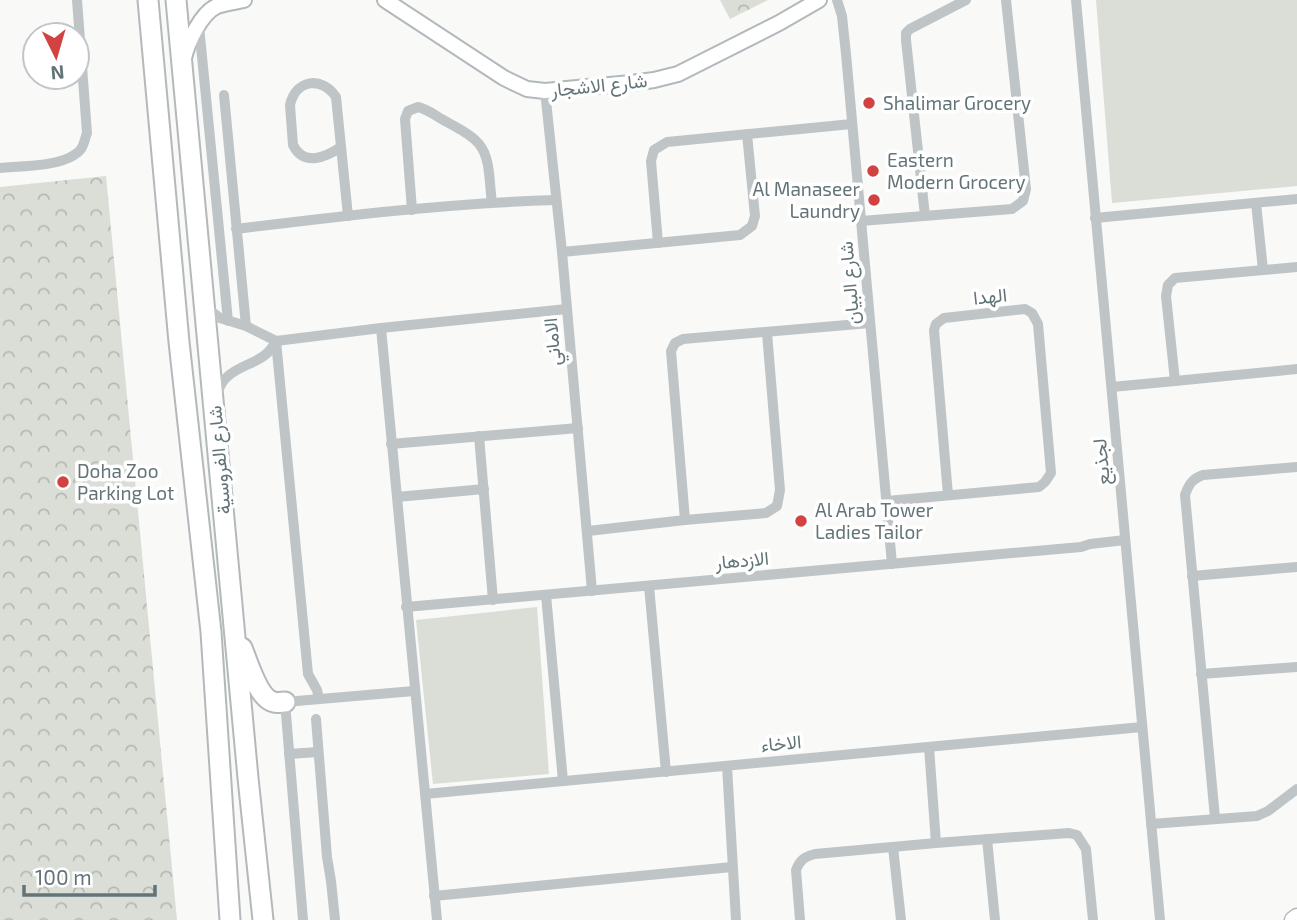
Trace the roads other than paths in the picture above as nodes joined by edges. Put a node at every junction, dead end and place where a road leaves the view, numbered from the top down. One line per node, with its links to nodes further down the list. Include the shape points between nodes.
1 (77, 0): 20 (street, via 87,134 82,148 70,159)
2 (148, 0): 89 (highway, شارع الفروسية, via 211,632)
3 (176, 0): 12 (highway, شارع الفروسية)
4 (244, 0): 11 (street, via 215,7)
5 (385, 0): 13 (street, شارع الاشجار, via 504,78 527,89)
6 (819, 0): 13 (street, شارع الاشجار, via 678,74)
7 (837, 0): 15 (street, شارع البيان)
8 (966, 0): 27 (street, via 906,33)
9 (1006, 0): 27 (street, via 1026,189 1023,201 1012,209)
10 (1076, 0): 28 (street, لجذيع)
11 (199, 26): 12 (street); 37 (street)
12 (181, 66): 35 (highway, شارع الفروسية)
13 (545, 91): 22 (street, الاماني)
14 (224, 94): 30 (street)
15 (852, 124): 16 (street); 29 (street, شارع البيان)
16 (747, 134): 31 (street, via 667,142 654,150); 31 (street, via 755,216 752,226 740,235)
17 (341, 147): 18 (street); 18 (street, via 333,92 317,83 299,88 290,104 293,145 305,157); 19 (street)
18 (327, 157): 19 (street)
19 (342, 162): 26 (street)
20 (0, 168)
21 (1297, 199): 24 (street)
22 (555, 200): 23 (street); 32 (street, الاماني)
23 (492, 202): 25 (street); 25 (street, via 480,145 418,107 408,111 405,120)
24 (1256, 203): 28 (street); 34 (street)
25 (412, 210): 26 (street)
26 (348, 215): 30 (street)
27 (925, 216): 29 (street)
28 (1095, 218): 45 (street, لجذيع)
29 (861, 221): 38 (street, شارع البيان)
30 (236, 229): 39 (street)
31 (658, 243): 32 (street)
32 (562, 252): 36 (street, الاماني)
33 (1297, 267): 34 (street)
34 (1262, 270): 44 (street, via 1175,278 1168,285)
35 (204, 306): 37 (street); 46 (highway, شارع الفروسية)
36 (567, 309): 40 (street); 47 (street, الاماني)
37 (228, 321): 39 (street)
38 (870, 323): 41 (street); 54 (street, شارع البيان)
39 (246, 326): 42 (street)
40 (381, 328): 42 (street); 49 (street)
41 (767, 332): 55 (street, via 780,490 777,506 766,513); 55 (street, via 683,339 671,351)
42 (276, 341): 46 (street, via 268,354 228,375); 70 (street, via 308,674)
43 (1297, 369): 44 (street)
44 (1175, 380): 45 (street)
45 (1112, 387): 57 (street, لجذيع)
46 (214, 406): 66 (highway, شارع الفروسية)
47 (578, 428): 48 (street); 56 (street, الاماني)
48 (479, 436): 49 (street); 51 (street)
49 (391, 444): 53 (street)
50 (1297, 467): 60 (street, via 1193,479 1185,495)
51 (484, 489): 53 (street); 64 (street)
52 (948, 495): 52 (street, الهدا, via 1039,487 1051,473 1038,324 1025,309 944,318 936,324); 54 (street, الهدا)
53 (397, 497): 65 (street)
54 (887, 501): 58 (street, شارع البيان)
55 (685, 520): 56 (street)
56 (588, 531): 62 (street, الاماني)
57 (1126, 543): 58 (street, الازدهار); 73 (street, لجذيع)
58 (892, 564): 61 (street, الازدهار)
59 (1297, 567): 60 (street)
60 (1192, 576): 68 (street)
61 (649, 586): 62 (street, الازدهار); 78 (street)
62 (592, 591): 63 (street, الازدهار)
63 (546, 595): 64 (street, الازدهار); 79 (street)
64 (493, 600): 65 (street, الازدهار)
65 (406, 607): 69 (street)
66 (234, 628): 71 (highway, via 265,698); 90 (highway, شارع الفروسية)
67 (1297, 667): 68 (street)
68 (1201, 674): 82 (street)
69 (414, 691): 70 (street); 81 (street)
70 (319, 699): 71 (street)
71 (281, 702): 76 (street)
72 (316, 719): 75 (street)
73 (1142, 727): 74 (street, الاخاء); 83 (street, لجذيع)
74 (929, 747): 77 (street, الاخاء); 85 (street)
75 (318, 752): 76 (street); 92 (street)
76 (289, 754): 91 (street)
77 (727, 766): 78 (street, الاخاء); 87 (street)
78 (666, 772): 79 (street, الاخاء)
79 (563, 781): 81 (street, الاخاء)
80 (1297, 789): 82 (street, via 1257,816)
81 (425, 794): 88 (street)
82 (1215, 818): 83 (street)
83 (1151, 824): 99 (street, لجذيع)
84 (987, 839): 85 (street); 97 (street); 98 (street, via 1077,835 1086,849)
85 (936, 843): 86 (street)
86 (893, 847): 95 (street, via 805,857 796,870); 96 (street)
87 (732, 867): 88 (street); 94 (street)
88 (434, 896): 93 (street)
89 (230, 920)
90 (263, 920)
91 (303, 920)
92 (335, 920)
93 (437, 920)
94 (736, 920)
95 (800, 920)
96 (901, 920)
97 (995, 920)
98 (1093, 920)
99 (1160, 920)

